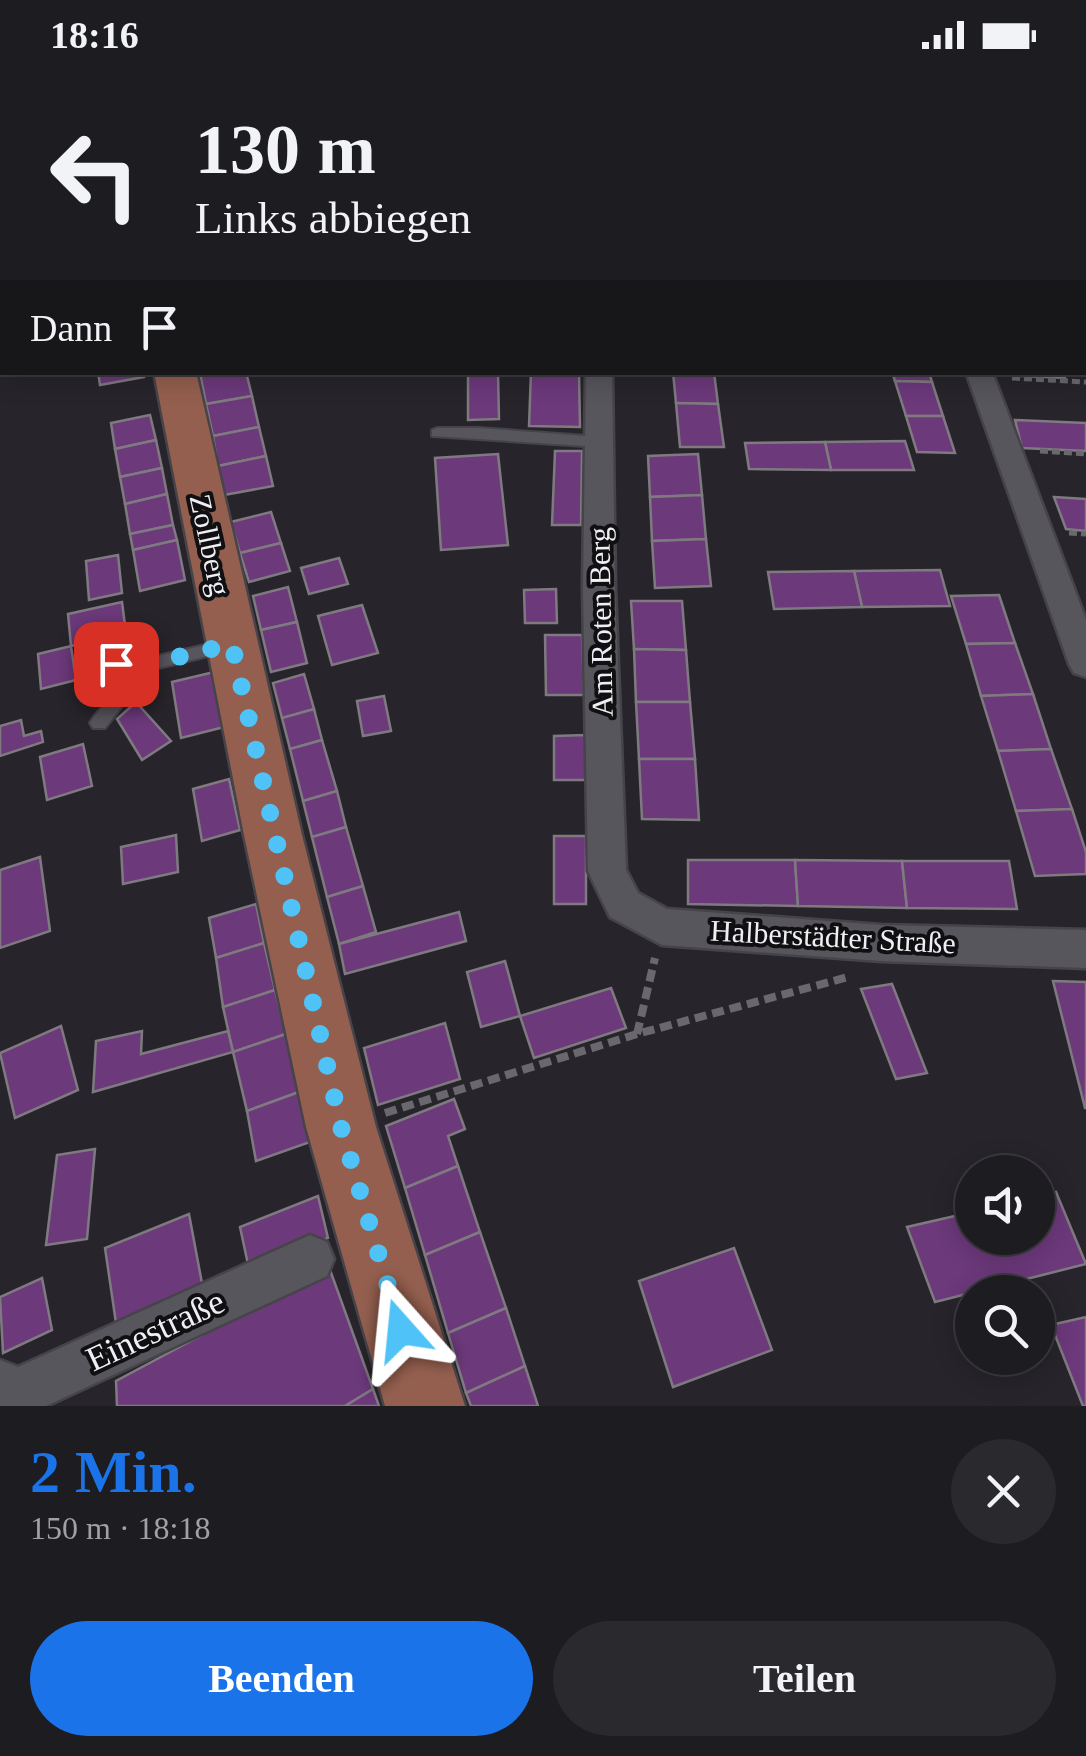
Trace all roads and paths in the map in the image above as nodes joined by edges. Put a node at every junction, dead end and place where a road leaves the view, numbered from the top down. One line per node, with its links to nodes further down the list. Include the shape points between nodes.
1 (176, 375): 10 (main road, Zollberg)
2 (599, 375): 7 (street, Am Roten Berg)
3 (980, 375): 8 (street)
4 (993, 375): 5 (path)
5 (1086, 382)
6 (437, 433): 7 (lane, via 492,430)
7 (600, 442): 15 (street, Am Roten Berg)
8 (1008, 452): 9 (path); 12 (street)
9 (1086, 454)
10 (232, 644): 13 (lane); 20 (main road, Zollberg)
11 (88, 663): 13 (lane)
12 (1086, 664)
13 (145, 665): 14 (lane)
14 (99, 723)
15 (607, 871): 16 (street, Halberstädter Straße, via 624,905)
16 (662, 927): 17 (street, Halberstädter Straße); 19 (path)
17 (881, 943): 18 (street, Halberstädter Straße); 19 (path, via 860,974)
18 (1086, 950)
19 (637, 1034): 20 (path)
20 (341, 1127): 23 (main road, Zollberg)
21 (310, 1258): 22 (street, Einestraße, via 16,1394)
22 (0, 1385)
23 (426, 1406)

